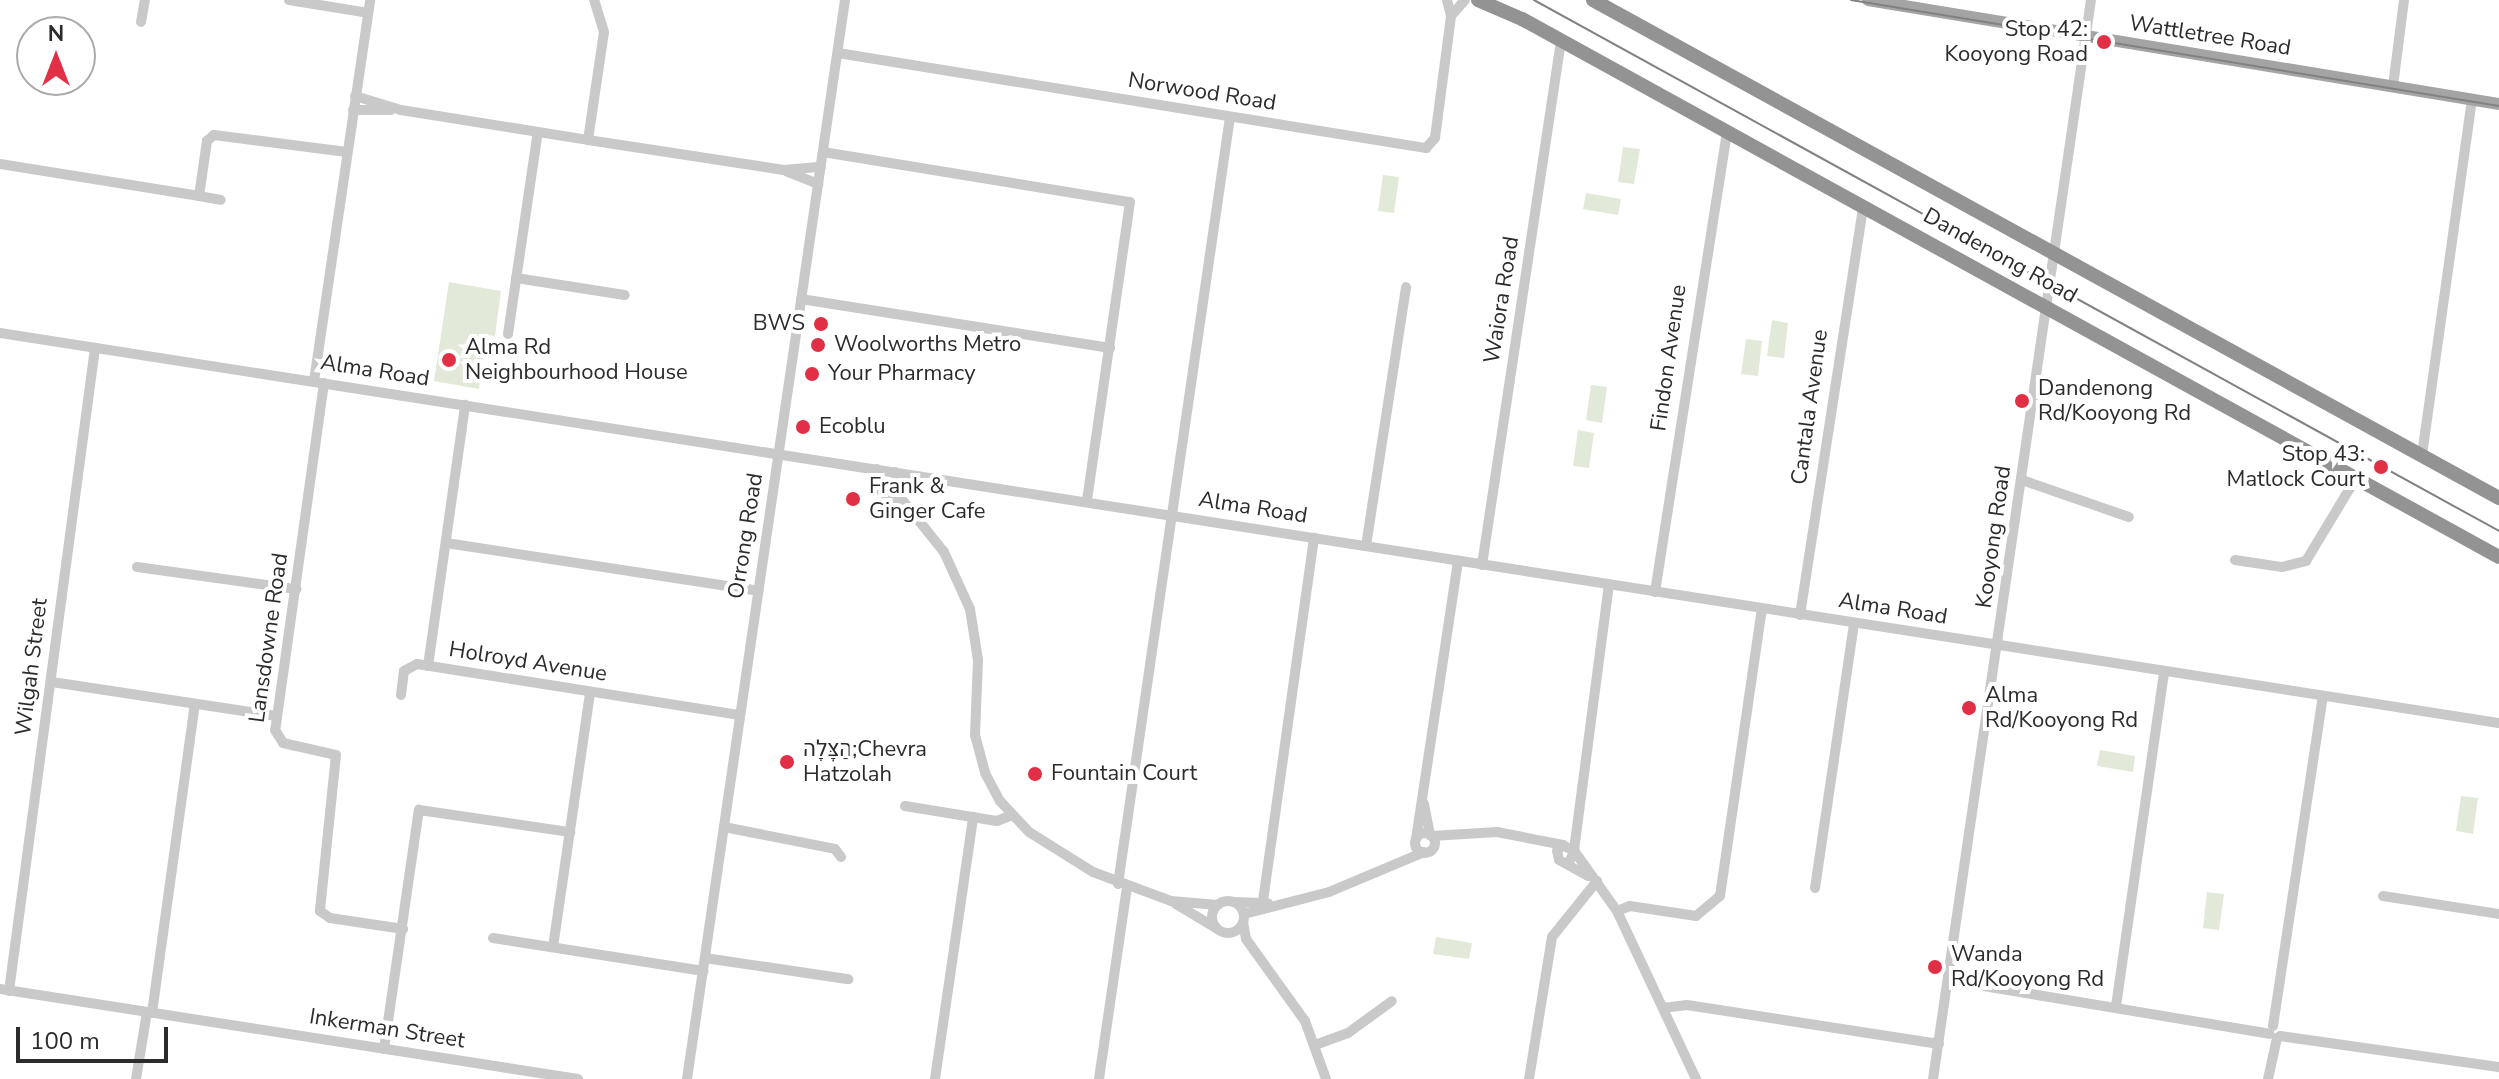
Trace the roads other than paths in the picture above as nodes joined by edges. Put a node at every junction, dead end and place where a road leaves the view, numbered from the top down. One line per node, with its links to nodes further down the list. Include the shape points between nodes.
1 (145, 0): 16 (street)
2 (289, 0): 14 (street)
3 (370, 0): 14 (street, Lansdowne Road)
4 (594, 0): 29 (street, via 604,32)
5 (845, 0): 19 (street, Orrong Road)
6 (1447, 0): 15 (street, Norwood Road)
7 (1465, 0): 15 (street)
8 (1478, 0): 18 (highway, Dandenong Road)
9 (1593, 0): 39 (highway, Dandenong Road)
10 (1868, 0): 13 (main road, Wattletree Road)
11 (2091, 0): 17 (street, Kooyong Road)
12 (2404, 0): 20 (street)
13 (1890, 2): 17 (main road, Wattletree Road)
14 (368, 13): 21 (street, Lansdowne Road)
15 (1451, 16): 26 (street, Norwood Road, via 1429,146)
16 (141, 22)
17 (2087, 36): 20 (main road, Wattletree Road); 39 (street, Kooyong Road)
18 (1561, 41): 27 (highway, Dandenong Road); 68 (street, Waiora Road)
19 (838, 53): 26 (street, Norwood Road); 31 (street, Orrong Road)
20 (2393, 86): 22 (main road, Wattletree Road)
21 (355, 96): 24 (street, Lansdowne Road); 25 (street)
22 (2472, 99): 23 (main road, Wattletree Road); 52 (street)
23 (2499, 104)
24 (353, 110): 25 (street); 30 (street, Lansdowne Road)
25 (401, 110): 28 (street)
26 (1230, 117): 59 (street)
27 (1727, 131): 38 (highway, Dandenong Road); 73 (street, Findon Avenue)
28 (538, 132): 29 (street); 40 (street)
29 (588, 140): 34 (street)
30 (347, 152): 36 (street, via 214,135 207,141); 49 (street, Lansdowne Road)
31 (823, 152): 33 (street, Orrong Road); 48 (street, via 1130,202)
32 (0, 164): 36 (street)
33 (821, 167): 34 (street); 35 (street, Orrong Road)
34 (784, 170): 35 (street)
35 (818, 184): 43 (street, Orrong Road)
36 (199, 196): 37 (street)
37 (221, 200)
38 (1863, 206): 44 (highway, Dandenong Road); 75 (street, Cantala Avenue)
39 (2057, 254): 44 (street, Kooyong Road); 52 (highway, Dandenong Road)
40 (516, 278): 42 (street); 46 (street)
41 (1406, 287): 64 (street)
42 (625, 295)
43 (801, 299): 48 (street); 51 (street, Orrong Road)
44 (2048, 308): 55 (highway, Dandenong Road); 56 (street, Kooyong Road)
45 (0, 333): 47 (street, Alma Road)
46 (508, 334)
47 (95, 348): 49 (street, Alma Road); 80 (street, Wilgah Street)
48 (1110, 348): 58 (street)
49 (319, 382): 50 (street, Alma Road); 71 (street, Lansdowne Road)
50 (465, 405): 51 (street, Alma Road); 63 (street, Holroyd Avenue)
51 (779, 454): 53 (street, Alma Road); 72 (street, Orrong Road)
52 (2422, 455): 57 (highway, Dandenong Road)
53 (877, 469): 54 (street, Alma Road); 61 (street, via 881,491)
54 (895, 472): 58 (street, Alma Road); 61 (street, via 895,491)
55 (2356, 478): 65 (highway, Dandenong Road); 66 (street, via 2306,561 2282,567)
56 (2022, 480): 60 (street, via 2108,514); 77 (street, Kooyong Road)
57 (2499, 498)
58 (1087, 502): 59 (street, Alma Road)
59 (1171, 516): 62 (street, Alma Road); 104 (street)
60 (2129, 517)
61 (917, 519): 90 (street, via 948,559 970,609 978,660 975,722 980,760)
62 (1314, 538): 64 (street, Alma Road); 110 (street)
63 (446, 543): 72 (street); 78 (street, Holroyd Avenue)
64 (1366, 546): 67 (street, Alma Road)
65 (2499, 557)
66 (2235, 560)
67 (1458, 561): 68 (street, Alma Road); 88 (street)
68 (1482, 565): 70 (street, Alma Road)
69 (137, 567): 71 (street)
70 (1609, 585): 73 (street, Alma Road); 98 (street)
71 (296, 589): 86 (street, Lansdowne Road)
72 (758, 591): 85 (street, Orrong Road)
73 (1655, 592): 74 (street, Alma Road)
74 (1762, 609): 75 (street, Alma Road); 111 (street, via 1720,896 1696,916 1630,906)
75 (1800, 615): 76 (street, Alma Road)
76 (1854, 623): 77 (street, Alma Road); 105 (street)
77 (1998, 646): 79 (street, Alma Road); 122 (street, Kooyong Road)
78 (428, 666): 81 (street, Holroyd Avenue); 82 (street, via 406,668)
79 (2164, 672): 83 (street, Alma Road); 125 (street)
80 (52, 682): 84 (street); 123 (street, Wilgah Street)
81 (590, 692): 85 (street, Holroyd Avenue); 93 (street)
82 (401, 695)
83 (2323, 696): 87 (street, Alma Road); 128 (street)
84 (195, 705): 86 (street); 127 (street)
85 (740, 715): 92 (street, Orrong Road)
86 (276, 716): 114 (street, Lansdowne Road, via 280,741 328,750 336,757 320,911 330,918)
87 (2499, 723)
88 (1424, 802): 95 (street); 97 (street)
89 (905, 806): 91 (street)
90 (1012, 815): 91 (street, via 1001,821); 104 (street, via 1055,850)
91 (973, 817): 136 (street)
92 (724, 827): 100 (street, via 835,849); 119 (street, Orrong Road)
93 (570, 832): 114 (street, via 419,810); 117 (street)
94 (1460, 834): 95 (street); 96 (street, via 1497,832); 99 (street)
95 (1431, 835): 97 (street); 99 (street)
96 (1527, 838): 98 (street); 101 (street)
97 (1415, 841): 99 (street); 102 (street)
98 (1569, 848): 101 (street); 101 (street); 103 (street)
99 (1428, 850): 102 (street)
100 (841, 857)
101 (1563, 860): 103 (street)
102 (1388, 867): 110 (street, via 1329,892)
103 (1597, 881): 111 (street); 139 (street, via 1552,937)
104 (1122, 885): 107 (street); 137 (street)
105 (1815, 888)
106 (2383, 896): 112 (street)
107 (1171, 901): 109 (street); 115 (street)
108 (1234, 902): 109 (street); 110 (street); 113 (street)
109 (1218, 905): 115 (street, via 1212,918)
110 (1262, 905): 113 (street)
111 (1617, 911): 126 (street)
112 (2499, 914)
113 (1244, 918): 115 (street); 118 (street)
114 (403, 929): 131 (street)
115 (1221, 930): 118 (street)
116 (493, 938): 117 (street)
117 (553, 947): 120 (street)
118 (1254, 950): 130 (street, via 1296,1004)
119 (705, 958): 120 (street, Orrong Road); 121 (street)
120 (703, 971): 135 (street, Orrong Road)
121 (848, 979)
122 (1948, 980): 125 (street); 129 (street, Kooyong Road)
123 (4, 990): 127 (street, Inkerman Street)
124 (1392, 1001): 130 (street, via 1348,1033)
125 (2116, 1006): 128 (street)
126 (1663, 1008): 129 (street, via 1687,1005); 140 (street)
127 (149, 1013): 131 (street, Inkerman Street); 133 (street)
128 (2275, 1032): 132 (street); 142 (street)
129 (1939, 1044): 141 (street, Kooyong Road)
130 (1315, 1045): 138 (street)
131 (384, 1049): 134 (street, Inkerman Street)
132 (2499, 1067)
133 (136, 1079)
134 (578, 1079)
135 (687, 1079)
136 (935, 1079)
137 (1099, 1079)
138 (1326, 1079)
139 (1529, 1079)
140 (1696, 1079)
141 (1933, 1079)
142 (2268, 1079)

